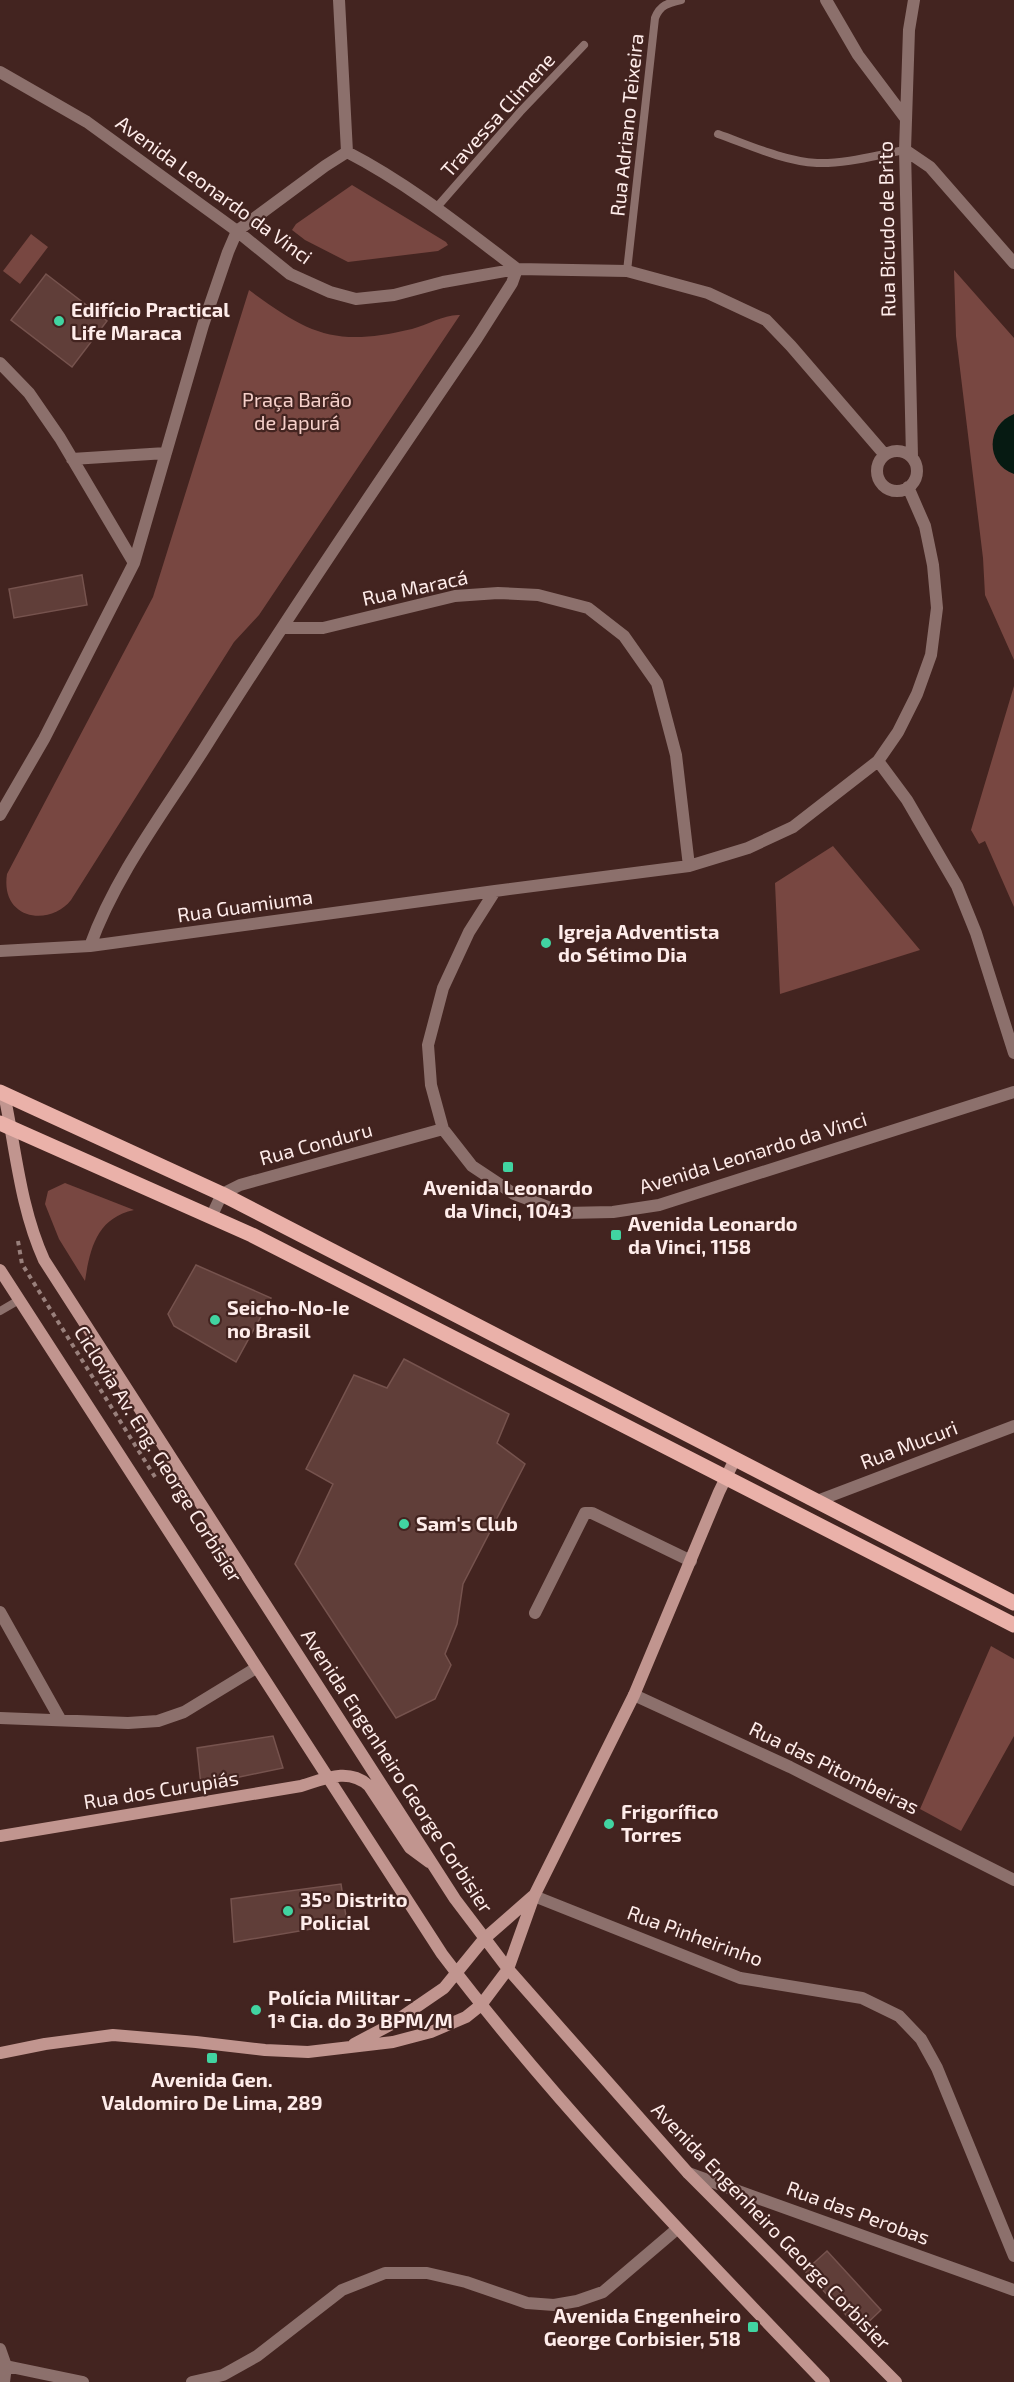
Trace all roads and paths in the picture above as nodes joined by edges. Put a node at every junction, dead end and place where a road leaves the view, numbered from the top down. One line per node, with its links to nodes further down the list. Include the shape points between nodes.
1 (339, 0): 10 (street)
2 (681, 0): 15 (lane, Rua Adriano Teixeira, via 663,6 655,18)
3 (826, 0): 7 (street, via 858,55)
4 (914, 0): 7 (street, Rua Bicudo de Brito)
5 (584, 45): 11 (lane, Travessa Climene)
6 (0, 72): 12 (street, Avenida Leonardo da Vinci, via 87,122)
7 (906, 119): 9 (street, Rua Bicudo de Brito)
8 (718, 134): 9 (lane, via 817,163)
9 (905, 150): 13 (street, via 930,166); 19 (street, Rua Bicudo de Brito)
10 (347, 152): 11 (street); 12 (street)
11 (436, 207): 14 (street)
12 (237, 231): 14 (street, Avenida Leonardo da Vinci, via 290,274 356,300); 17 (street, via 203,325)
13 (1014, 263)
14 (517, 269): 15 (street, Avenida Leonardo da Vinci); 23 (street, via 477,338)
15 (627, 271): 18 (street, Avenida Leonardo da Vinci, via 708,293 766,320)
16 (0, 363): 20 (street, via 29,393)
17 (166, 453): 20 (street); 22 (street)
18 (885, 455): 19 (street, via 903,451); 21 (street, via 878,466 879,479 895,491)
19 (912, 457): 21 (street, via 916,477)
20 (72, 459): 22 (street)
21 (908, 487): 24 (street, via 925,526 937,608 931,655 917,694)
22 (134, 563): 25 (street, via 44,739)
23 (284, 628): 26 (street, Rua Maracá, via 323,628 455,596 498,593 538,596 588,608 624,636 657,683 676,755); 28 (street, via 129,866 103,911)
24 (878, 761): 26 (street, via 793,828 748,848); 30 (street, via 907,800 957,886)
25 (1, 811)
26 (688, 866): 27 (street)
27 (495, 891): 28 (street, Rua Guamiuma); 34 (street, Avenida Leonardo da Vinci, via 469,932 443,988 428,1045 431,1085)
28 (90, 946): 29 (street, Rua Guamiuma)
29 (0, 951)
30 (1014, 1053)
31 (1014, 1092): 34 (street, Avenida Leonardo da Vinci, via 659,1204 612,1212 564,1213 514,1194 472,1166)
32 (2, 1093): 33 (main road, Avenida Engenheiro George Corbisier); 35 (main road)
33 (6, 1126): 36 (main road); 57 (main road, Avenida Engenheiro George Corbisier, via 32,1233 44,1260)
34 (443, 1129): 35 (street, Rua Conduru, via 240,1185)
35 (222, 1194): 36 (street); 42 (main road)
36 (212, 1215): 43 (main road)
37 (16, 1232): 44 (path, Ciclovia Av. Eng. George Corbisier, via 22,1264)
38 (0, 1270): 39 (main road)
39 (19, 1300): 40 (lane); 51 (main road)
40 (0, 1311)
41 (1014, 1426): 45 (street, Rua Mucuri)
42 (735, 1459): 43 (main road); 45 (main road)
43 (726, 1477): 46 (main road); 50 (main road)
44 (158, 1482)
45 (818, 1501): 47 (main road)
46 (691, 1561): 49 (street, via 585,1513); 52 (main road)
47 (1014, 1603)
48 (0, 1612): 54 (street)
49 (535, 1613)
50 (1014, 1625)
51 (256, 1668): 54 (street, via 184,1712 158,1721); 55 (main road)
52 (634, 1695): 58 (street, Rua das Pitombeiras, via 790,1767); 59 (main road)
53 (0, 1718): 54 (street)
54 (60, 1719)
55 (327, 1778): 56 (main road, Rua dos Curupiás, via 301,1786); 57 (main road, Rua dos Curupiás, via 341,1775 362,1780 410,1848); 62 (main road)
56 (0, 1836)
57 (435, 1867): 60 (main road, Avenida Engenheiro George Corbisier)
58 (1014, 1880)
59 (534, 1896): 60 (main road); 61 (main road); 68 (street, Rua Pinheirinho, via 740,1978 862,1998 899,2016 921,2039 937,2068)
60 (484, 1939): 61 (main road, Avenida Engenheiro George Corbisier); 62 (main road)
61 (508, 1969): 63 (main road); 66 (main road, Avenida Engenheiro George Corbisier)
62 (457, 1974): 63 (main road); 64 (main road, via 417,2008)
63 (481, 2005): 64 (main road, via 466,2017 431,2032 393,2042); 67 (main road)
64 (347, 2047): 65 (main road, via 308,2052 265,2050 113,2035)
65 (0, 2053)
66 (688, 2173): 69 (street, Rua das Perobas); 76 (main road, Avenida Engenheiro George Corbisier)
67 (677, 2229): 74 (street, via 603,2292 554,2305 527,2303 427,2273 385,2273 342,2290 257,2355 224,2375); 75 (main road)
68 (1014, 2256)
69 (1014, 2290)
70 (0, 2349): 71 (street)
71 (6, 2366): 72 (street); 73 (street)
72 (4, 2382)
73 (83, 2382)
74 (192, 2382)
75 (824, 2382)
76 (896, 2382)

